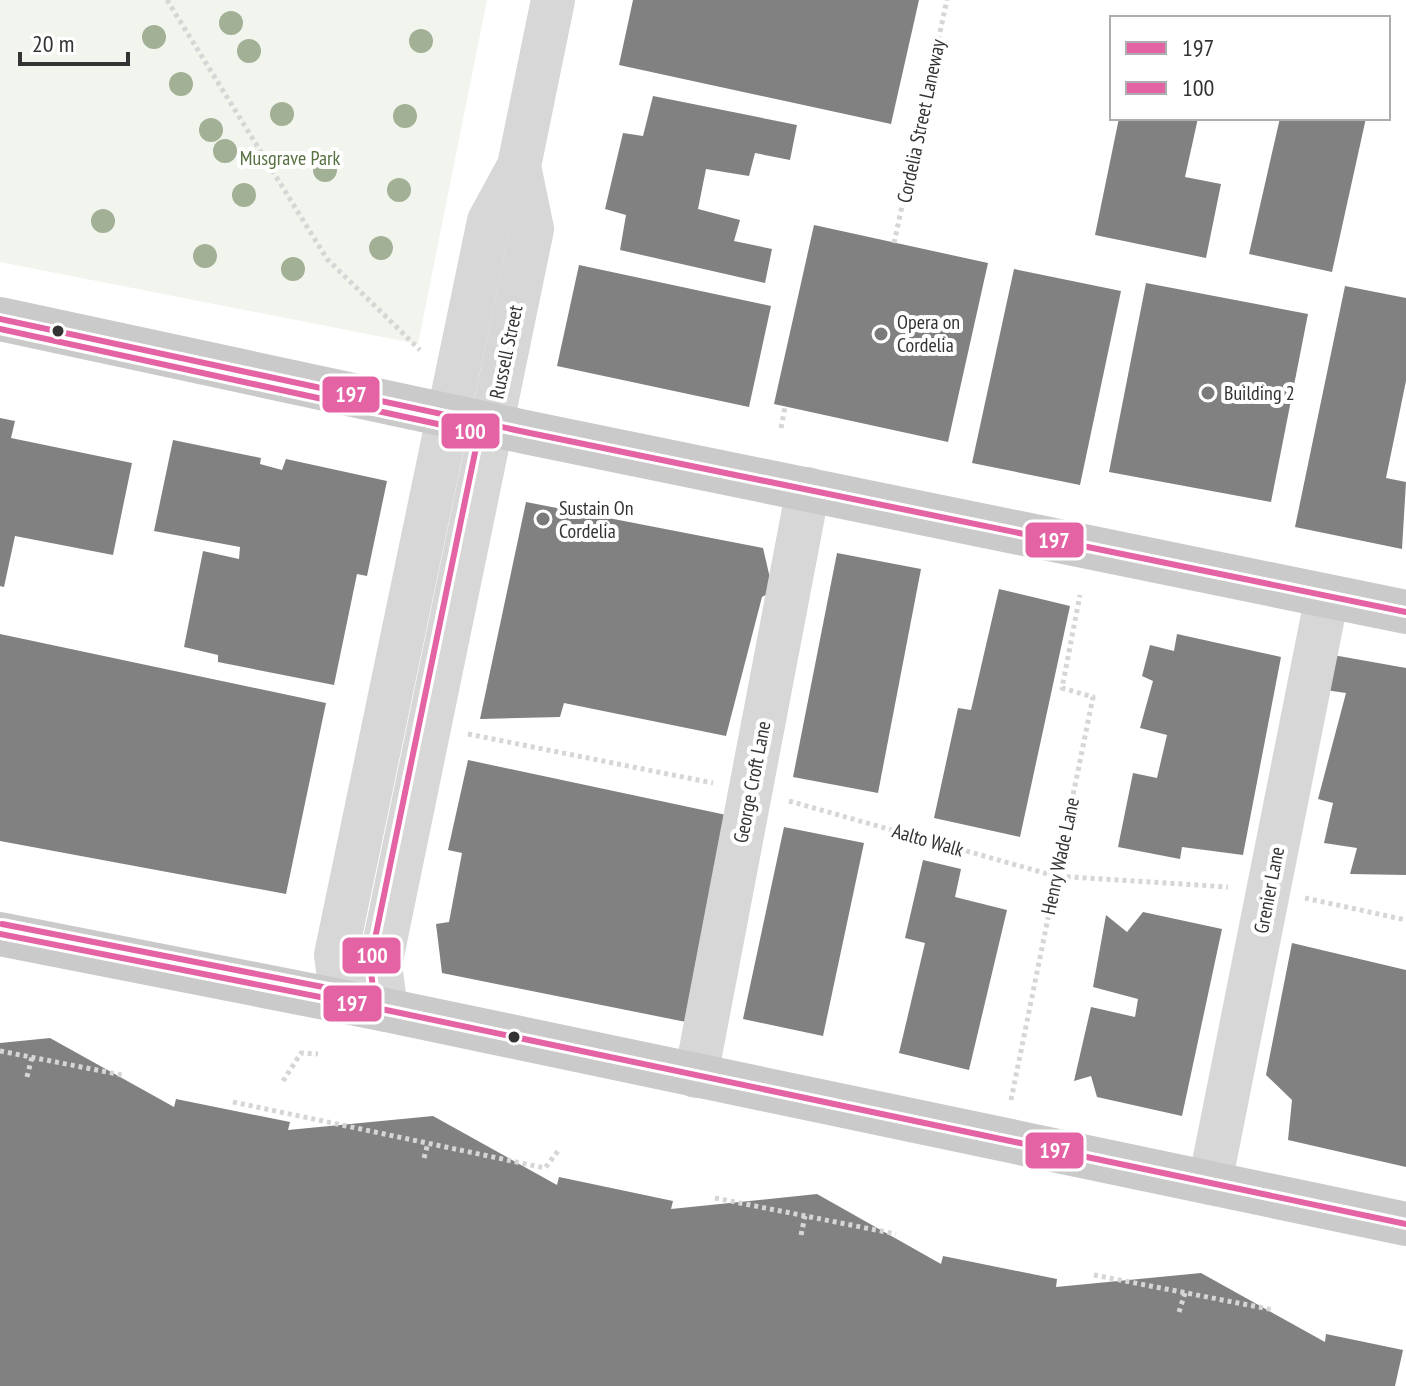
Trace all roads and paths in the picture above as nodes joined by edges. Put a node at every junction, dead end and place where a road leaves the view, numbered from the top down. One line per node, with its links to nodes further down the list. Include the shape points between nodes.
1 (167, 0): 7 (path, via 327,259)
2 (553, 0): 4 (street, Russell Street)
3 (947, 0): 5 (path, Cordelia Street Laneway)
4 (519, 166): 9 (street, Russell Street, via 489,221); 10 (street, Russell Street, via 532,229)
5 (894, 243)
6 (0, 319): 9 (main road)
7 (426, 355)
8 (785, 407): 11 (path)
9 (448, 414): 10 (main road); 22 (street, Russell Street, via 336,955)
10 (491, 425): 12 (main road); 23 (street, Russell Street, via 380,965)
11 (781, 428)
12 (808, 489): 14 (main road); 17 (street, George Croft Lane)
13 (1080, 595): 18 (path, Henry Wade Lane, via 1062,688 1093,697)
14 (1327, 596): 15 (main road); 19 (street, Grenier Lane)
15 (1406, 612)
16 (455, 731): 17 (path, Aalto Walk)
17 (750, 790): 18 (path, Aalto Walk); 28 (street, George Croft Lane)
18 (1055, 876): 19 (path, Aalto Walk); 32 (path, Henry Wade Lane)
19 (1269, 890): 20 (path, Aalto Walk); 36 (street, Grenier Lane)
20 (1406, 920)
21 (0, 934): 22 (main road)
22 (342, 1002): 23 (main road)
23 (386, 1010): 28 (main road)
24 (0, 1051): 26 (path)
25 (318, 1054): 30 (path, via 301,1053)
26 (32, 1057): 27 (path); 29 (path)
27 (122, 1075)
28 (696, 1076): 32 (main road)
29 (27, 1077)
30 (283, 1081)
31 (233, 1102): 33 (path)
32 (1003, 1140): 36 (main road)
33 (428, 1143): 34 (path, via 545,1168); 35 (path)
34 (558, 1151)
35 (424, 1158)
36 (1210, 1183): 39 (main road)
37 (715, 1198): 38 (path)
38 (805, 1216): 40 (path); 41 (path)
39 (1406, 1224)
40 (896, 1234)
41 (801, 1235)
42 (1094, 1275): 43 (path)
43 (1185, 1293): 44 (path); 45 (path)
44 (1274, 1310)
45 (1179, 1312)

